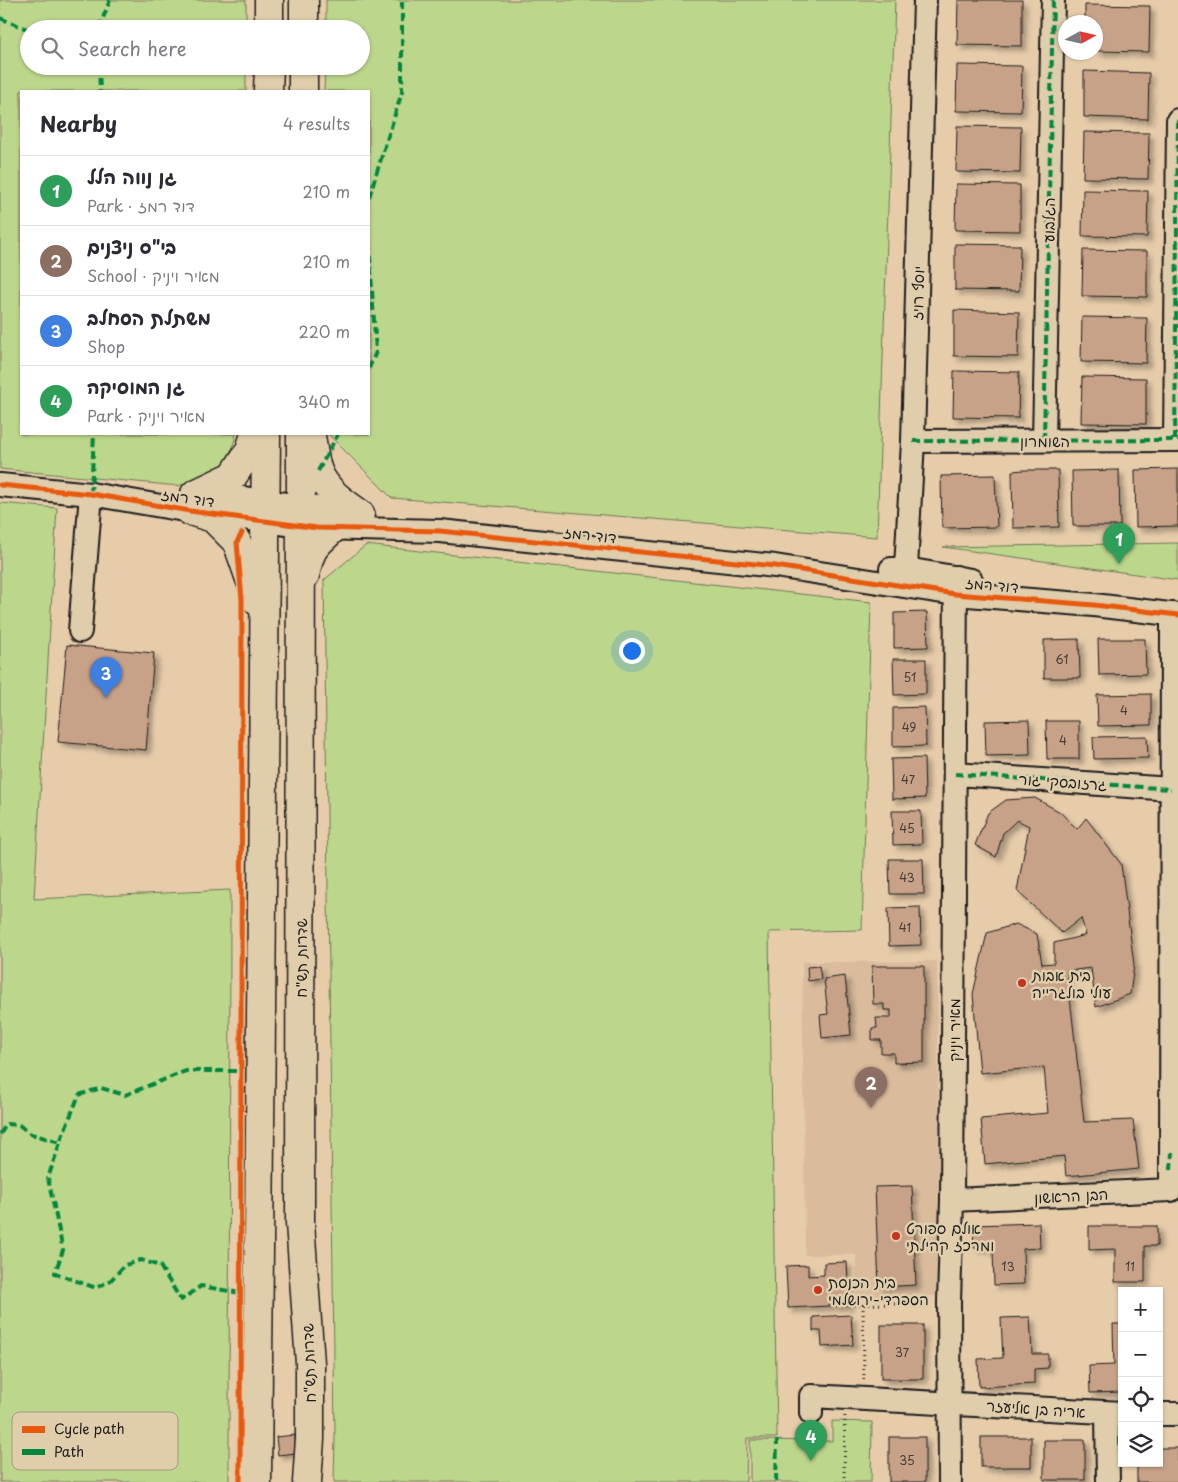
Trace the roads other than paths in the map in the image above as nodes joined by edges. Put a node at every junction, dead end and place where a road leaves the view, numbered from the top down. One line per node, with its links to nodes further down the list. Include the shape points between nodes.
1 (269, 0): 5 (main road)
2 (304, 0): 6 (main road)
3 (925, 0): 18 (street, יוסף רויז)
4 (1053, 0): 16 (street, הגלבוע)
5 (269, 20)
6 (304, 20)
7 (269, 75): 9 (main road)
8 (304, 75): 10 (main road)
9 (268, 90)
10 (303, 90)
11 (1178, 120): 17 (street)
12 (255, 435): 21 (main road, via 250,450 233,476)
13 (266, 435): 22 (main road)
14 (300, 435): 24 (main road, שדרות תש"ח)
15 (310, 435): 23 (main road, via 318,471 338,499)
16 (1044, 440): 17 (street, השומרון); 18 (street, השומרון)
17 (1176, 440)
18 (913, 441): 27 (street, יוסף רויז)
19 (0, 485): 20 (street, דוד רמז)
20 (101, 496): 21 (street, דוד רמז); 32 (street)
21 (192, 503): 22 (street, דוד רמז); 31 (main road, via 237,542)
22 (266, 510): 24 (street, דוד רמז); 31 (main road)
23 (360, 514): 24 (street, דוד רמז); 26 (street, דוד רמז)
24 (301, 515): 25 (street, דוד רמז); 29 (main road, שדרות תש"ח)
25 (333, 529): 26 (street, דוד רמז); 29 (main road, via 310,552)
26 (440, 531): 27 (street, דוד רמז)
27 (906, 577): 28 (street, דוד רמז)
28 (956, 585): 30 (street, דוד רמז); 33 (street, מאיר ויניק)
29 (300, 593): 42 (main road, שדרות תש"ח, via 300,1223 310,1363)
30 (1175, 615): 34 (street)
31 (264, 619): 41 (main road)
32 (80, 631)
33 (955, 774): 34 (street, גרזובסקי גור); 35 (street, מאיר ויניק)
34 (1171, 789): 35 (street, הבן הראשון, via 1171,1190)
35 (952, 1200): 36 (street, מאיר ויניק)
36 (950, 1403): 37 (street, אריה בן אליעזר, via 812,1396); 38 (street, אריה בן אליעזר); 43 (street, מאיר ויניק)
37 (811, 1413)
38 (1114, 1413): 44 (street)
39 (1163, 1414): 40 (street)
40 (1178, 1414)
41 (257, 1482)
42 (307, 1482)
43 (950, 1482)
44 (1108, 1482)

